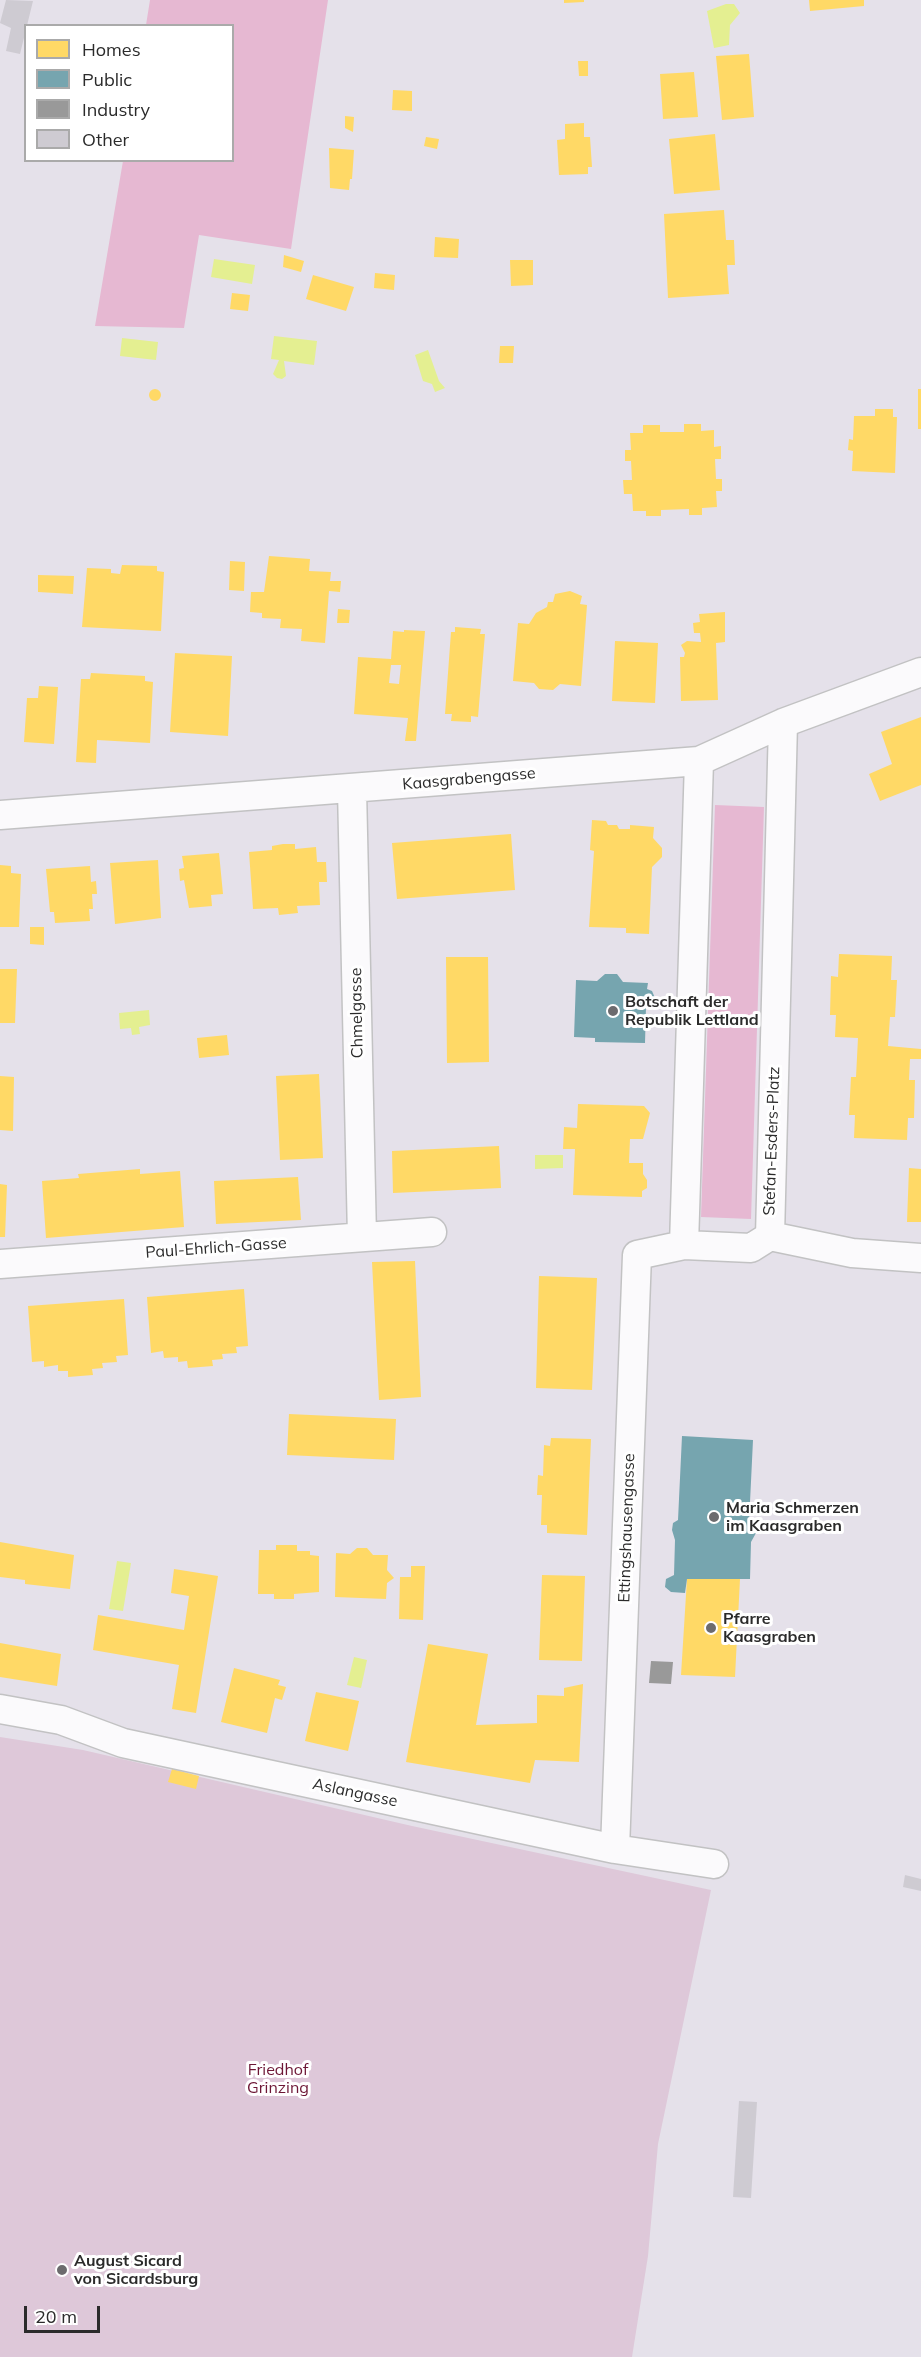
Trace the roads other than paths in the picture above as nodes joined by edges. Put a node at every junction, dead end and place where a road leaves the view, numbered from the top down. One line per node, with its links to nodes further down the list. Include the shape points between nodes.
1 (921, 672): 2 (street, Kaasgrabengasse)
2 (783, 723): 3 (street, Kaasgrabengasse); 7 (street, Stefan-Esders-Platz)
3 (699, 761): 4 (street, Kaasgrabengasse); 9 (street)
4 (352, 789): 5 (street, Kaasgrabengasse); 8 (street, Chmelgasse)
5 (0, 815)
6 (432, 1232): 8 (street, Paul-Ehrlich-Gasse)
7 (770, 1236): 9 (street, Stefan-Esders-Platz, via 751,1248); 10 (street, via 852,1253)
8 (363, 1237): 11 (street, Paul-Ehrlich-Gasse)
9 (684, 1245): 13 (street, Ettingshausengasse, via 637,1255)
10 (921, 1258)
11 (0, 1264)
12 (0, 1709): 13 (street, Aslangasse, via 61,1720 123,1743)
13 (615, 1849): 14 (street, Aslangasse)
14 (714, 1864)

